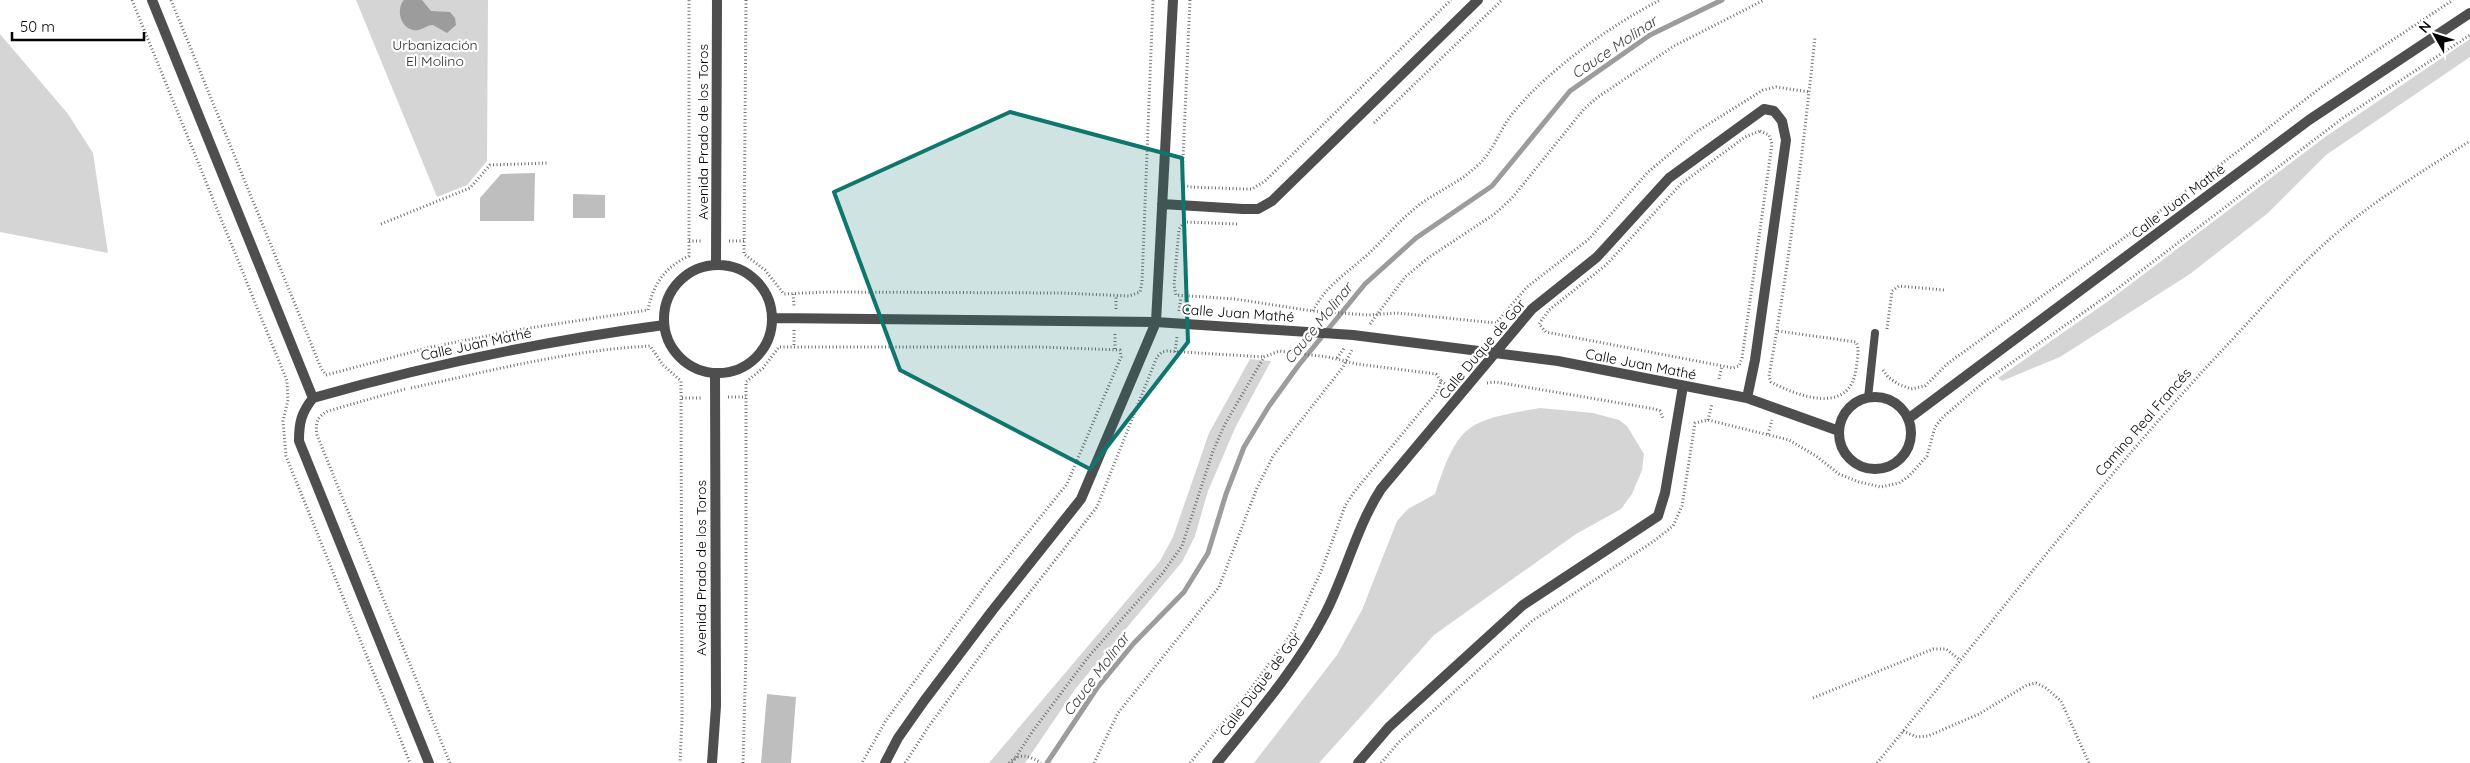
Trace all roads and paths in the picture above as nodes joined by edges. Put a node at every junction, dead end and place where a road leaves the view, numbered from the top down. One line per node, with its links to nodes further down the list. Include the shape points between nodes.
1 (132, 0): 52 (path, via 284,375 288,392 283,421 286,456)
2 (152, 0): 42 (street)
3 (171, 0): 4 (path, via 326,375 431,347 648,310 660,278 689,256)
4 (689, 0)
5 (717, 0): 24 (street, Avenida Prado de los Toros)
6 (746, 0): 7 (path, via 744,254 765,270 784,294 1062,293 1129,296 1140,292 1142,282)
7 (1153, 0)
8 (1173, 0): 21 (street)
9 (1190, 0): 10 (path, via 1182,181 1190,188 1252,189 1265,181)
10 (1451, 0)
11 (1478, 0): 21 (street, via 1272,201 1258,208 1243,209)
12 (1660, 0): 26 (path, via 1627,19 1541,83 1506,122 1496,144 1477,166 1408,214 1332,283 1320,296)
13 (1764, 0): 27 (path, via 1674,46 1598,97 1584,109 1512,198 1404,277)
14 (2453, 0): 38 (path, via 2323,86 2134,230 1961,354 1925,386 1911,389 1898,384 1888,377)
15 (2470, 13): 45 (street, Calle Juan Mathé, via 2309,120)
16 (2470, 35): 66 (path, via 2343,118 2117,289 1984,382 1942,417 1935,427 1927,456 1899,483 1881,487 1859,482 1839,474 1789,440 1708,420 1696,423 1682,506 1673,526 1532,621 1399,742)
17 (1815, 37): 18 (path)
18 (1810, 92): 27 (path, via 1776,87 1763,90 1696,132 1648,172 1588,239 1527,287 1496,323); 32 (path)
19 (2470, 142): 48 (path, Camino Real Francés, via 2423,171 2330,238 2158,421)
20 (549, 163): 22 (path, via 490,165 470,188)
21 (1162, 204): 29 (street)
22 (381, 224)
23 (1179, 229): 26 (path, via 1176,295 1235,299)
24 (716, 264): 28 (street, via 749,274 762,286 770,301); 31 (street, via 681,279 667,301)
25 (1944, 290): 35 (path, via 1899,286 1892,291)
26 (1313, 311): 27 (path)
27 (1377, 315): 34 (path)
28 (773, 318): 29 (street, Calle Juan Mathé); 39 (street, via 770,335 756,358 733,372)
29 (1156, 322): 34 (street, Calle Juan Mathé); 59 (street, via 1081,499 924,701)
30 (1539, 324): 30 (path, via 1546,332 1733,368 1739,366 1772,144 1769,135 1754,132 1680,184 1606,265 1549,310)
31 (664, 325): 39 (street, via 676,354 687,364); 42 (street, Calle Juan Mathé, via 550,342 438,365)
32 (1778, 331): 32 (path, via 1856,342 1858,354 1850,386 1840,395 1821,400 1771,382 1769,376)
33 (1875, 333): 44 (lane)
34 (1362, 336): 36 (street, Calle Juan Mathé); 37 (path)
35 (1886, 336)
36 (1496, 353): 40 (street, Calle Juan Mathé, via 1558,361); 43 (street, Calle Duque de Gor, via 1532,309 1597,257 1670,178 1753,116 1764,110 1774,111 1782,120 1786,140); 64 (street, Calle Duque de Gor, via 1381,489 1364,517 1335,593 1313,635 1265,704)
37 (1345, 359): 51 (path, via 1279,352 1264,357 1225,424 1182,546 1162,574 1089,656); 62 (path, via 1343,367 1272,456 1220,587 1118,713); 63 (path, via 1357,364 1431,372 1440,377 1440,386 1345,506 1322,569 1294,630)
38 (1883, 365)
39 (715, 374): 56 (street, Avenida Prado de los Toros, via 716,706)
40 (1683, 386): 43 (street, Calle Juan Mathé); 65 (street, via 1665,493 1658,516 1523,605 1389,726)
41 (1479, 389): 46 (path, via 1486,383 1496,382 1655,408 1663,416)
42 (312, 398): 53 (street, via 302,411 299,441)
43 (1747, 398): 47 (street, Calle Juan Mathé)
44 (1868, 398): 45 (street, via 1892,401 1902,408); 47 (street, via 1848,410)
45 (1908, 419): 47 (street, via 1911,430 1905,452 1887,467 1876,469 1854,462 1841,443)
46 (1663, 421)
47 (1839, 431)
48 (1960, 660): 49 (path, via 1946,649 1934,649); 50 (path, Camino Real Francés)
49 (1813, 698)
50 (1903, 731): 67 (path, Camino Real Francés); 68 (path, via 1917,737 1928,736 1979,714 2027,685 2036,683 2061,702)
51 (1016, 757): 60 (path); 61 (path, via 1032,757)
52 (410, 763)
53 (429, 763)
54 (450, 763): 55 (path, via 317,435 317,420 328,411 444,381 584,354 650,346 663,365 681,381)
55 (680, 763)
56 (712, 763)
57 (743, 763): 58 (path, via 746,382 763,368 779,347 1120,350 1122,357 1067,484 988,582 900,701)
58 (862, 763)
59 (885, 763)
60 (1011, 763)
61 (1041, 763)
62 (1094, 763)
63 (1190, 763)
64 (1217, 763)
65 (1358, 763)
66 (1381, 763)
67 (1877, 763)
68 (2089, 763)

